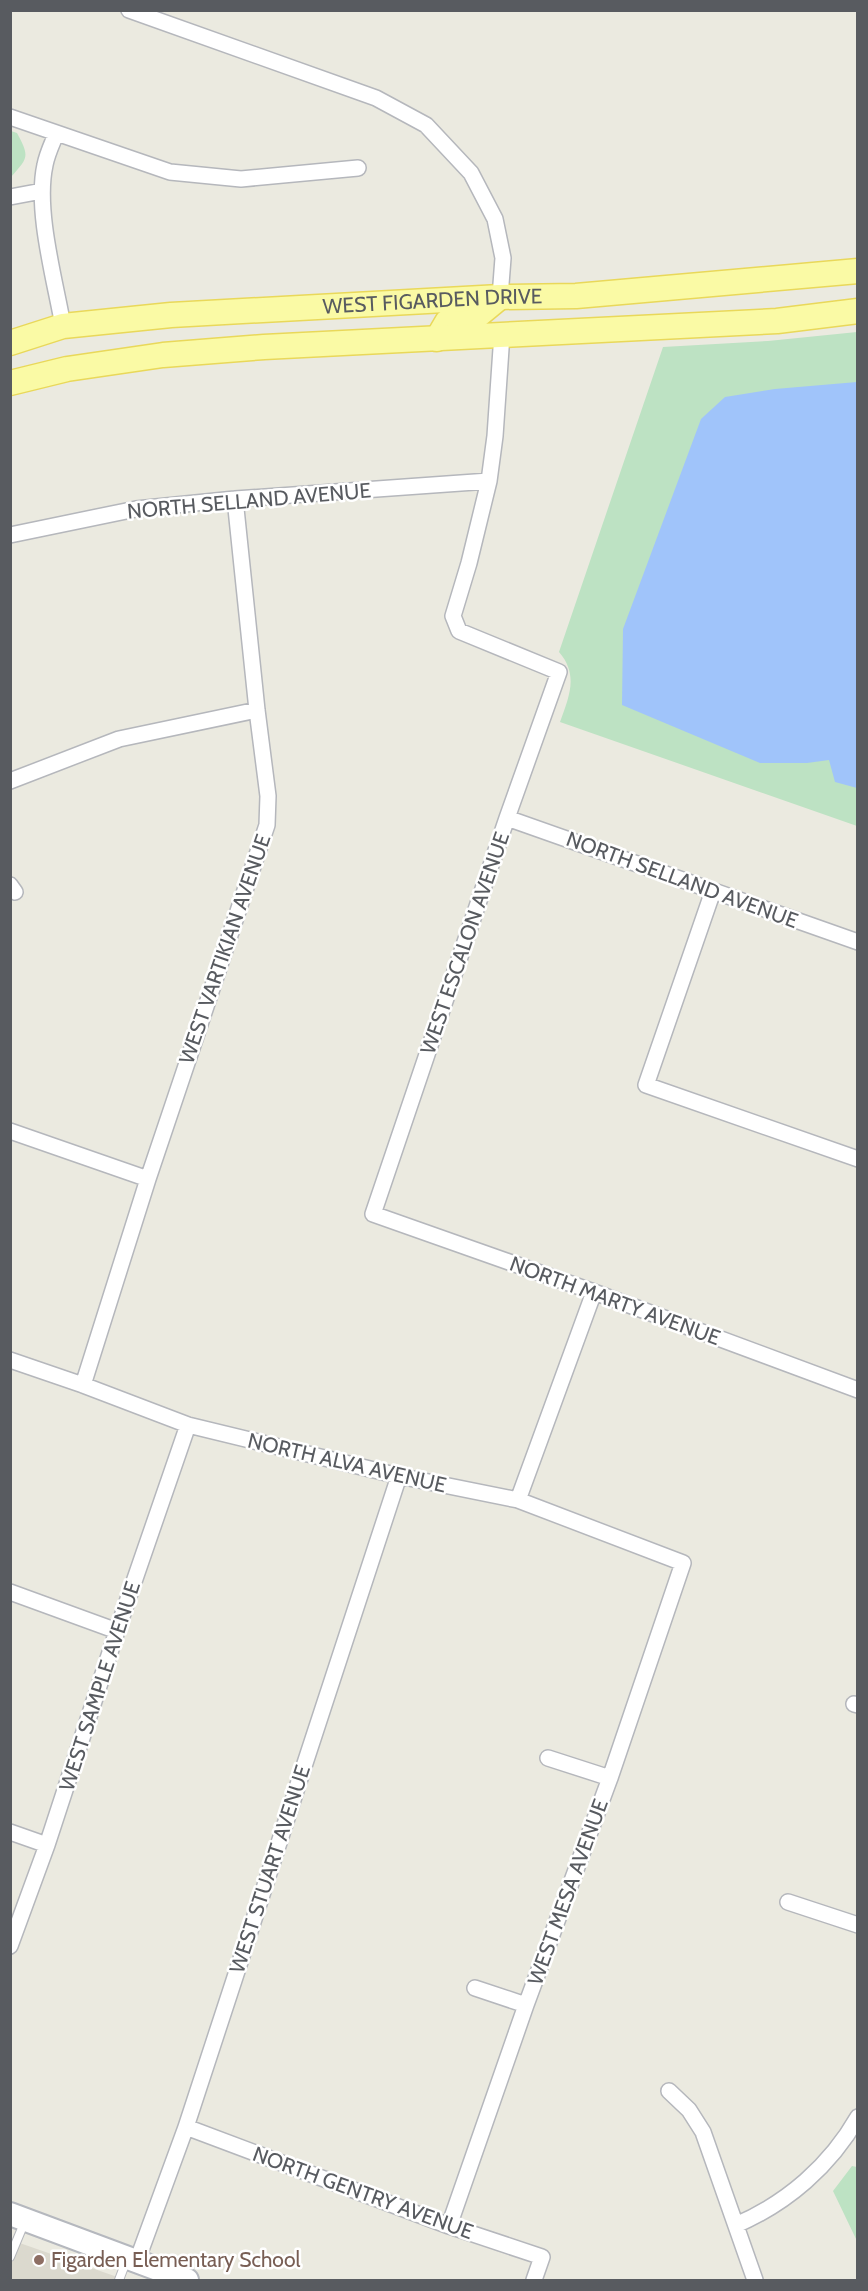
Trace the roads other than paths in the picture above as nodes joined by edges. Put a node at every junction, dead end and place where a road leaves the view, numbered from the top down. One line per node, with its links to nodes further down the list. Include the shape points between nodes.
1 (129, 10): 9 (street, via 376,98 426,125 471,173 495,219 503,258)
2 (10, 117): 3 (street)
3 (56, 134): 4 (street, via 170,172 242,179); 5 (street, via 45,164)
4 (358, 168)
5 (42, 191): 6 (street); 11 (street)
6 (10, 197)
7 (858, 271): 8 (main road, WEST FIGARDEN DRIVE)
8 (576, 296): 9 (main road, WEST FIGARDEN DRIVE); 12 (main road, via 518,316)
9 (500, 297): 11 (main road, WEST FIGARDEN DRIVE, via 171,315); 13 (main road, via 477,316 447,322)
10 (858, 311): 12 (main road, WEST FIGARDEN DRIVE, via 777,321)
11 (63, 326): 14 (main road, WEST FIGARDEN DRIVE)
12 (502, 334): 13 (main road, WEST FIGARDEN DRIVE); 16 (street)
13 (437, 339): 15 (main road, WEST FIGARDEN DRIVE, via 264,346 163,355 67,369)
14 (10, 343)
15 (10, 383)
16 (489, 481): 17 (street, NORTH SELLAND AVENUE); 21 (street, WEST ESCALON AVENUE, via 453,616 459,631 559,672)
17 (236, 499): 18 (street, NORTH SELLAND AVENUE, via 136,509); 19 (street, WEST VARTIKIAN AVENUE)
18 (10, 535)
19 (256, 710): 20 (street, via 119,740); 26 (street, WEST VARTIKIAN AVENUE, via 268,796 267,825)
20 (10, 782)
21 (507, 818): 22 (street, NORTH SELLAND AVENUE); 27 (street, WEST ESCALON AVENUE)
22 (713, 891): 23 (street, NORTH SELLAND AVENUE); 25 (street, via 646,1085)
23 (858, 942)
24 (10, 1131): 26 (street)
25 (858, 1159)
26 (148, 1179): 30 (street, WEST VARTIKIAN AVENUE)
27 (373, 1214): 28 (street, NORTH MARTY AVENUE)
28 (594, 1292): 31 (street, NORTH MARTY AVENUE); 34 (street)
29 (10, 1360): 30 (street, NORTH ALVA AVENUE)
30 (83, 1385): 32 (street, NORTH ALVA AVENUE)
31 (858, 1390)
32 (188, 1425): 33 (street, NORTH ALVA AVENUE); 37 (street, WEST SAMPLE AVENUE)
33 (399, 1476): 34 (street, NORTH ALVA AVENUE); 49 (street, WEST STUART AVENUE)
34 (518, 1500): 35 (street, NORTH ALVA AVENUE)
35 (682, 1563): 39 (street, WEST MESA AVENUE)
36 (10, 1592): 37 (street)
37 (117, 1630): 41 (street, WEST SAMPLE AVENUE)
38 (548, 1758): 39 (street, WEST MESA AVENUE)
39 (610, 1778): 46 (street, WEST MESA AVENUE)
40 (10, 1832): 41 (street)
41 (47, 1845): 44 (street, WEST SAMPLE AVENUE)
42 (788, 1902): 43 (street)
43 (858, 1925)
44 (10, 1946)
45 (475, 1988): 46 (street, WEST MESA AVENUE)
46 (526, 2006): 53 (street, WEST MESA AVENUE)
47 (669, 2091): 52 (street, via 689,2110 703,2132)
48 (858, 2117): 50 (street)
49 (186, 2127): 53 (street, NORTH GENTRY AVENUE); 55 (street, WEST STUART AVENUE)
50 (853, 2137): 52 (street, via 787,2197)
51 (18, 2217): 54 (lane); 55 (street)
52 (736, 2225): 59 (street)
53 (449, 2226): 58 (street, NORTH GENTRY AVENUE, via 542,2257)
54 (10, 2257)
55 (132, 2259): 56 (lane); 57 (street)
56 (119, 2280)
57 (187, 2280)
58 (534, 2280)
59 (755, 2280)

